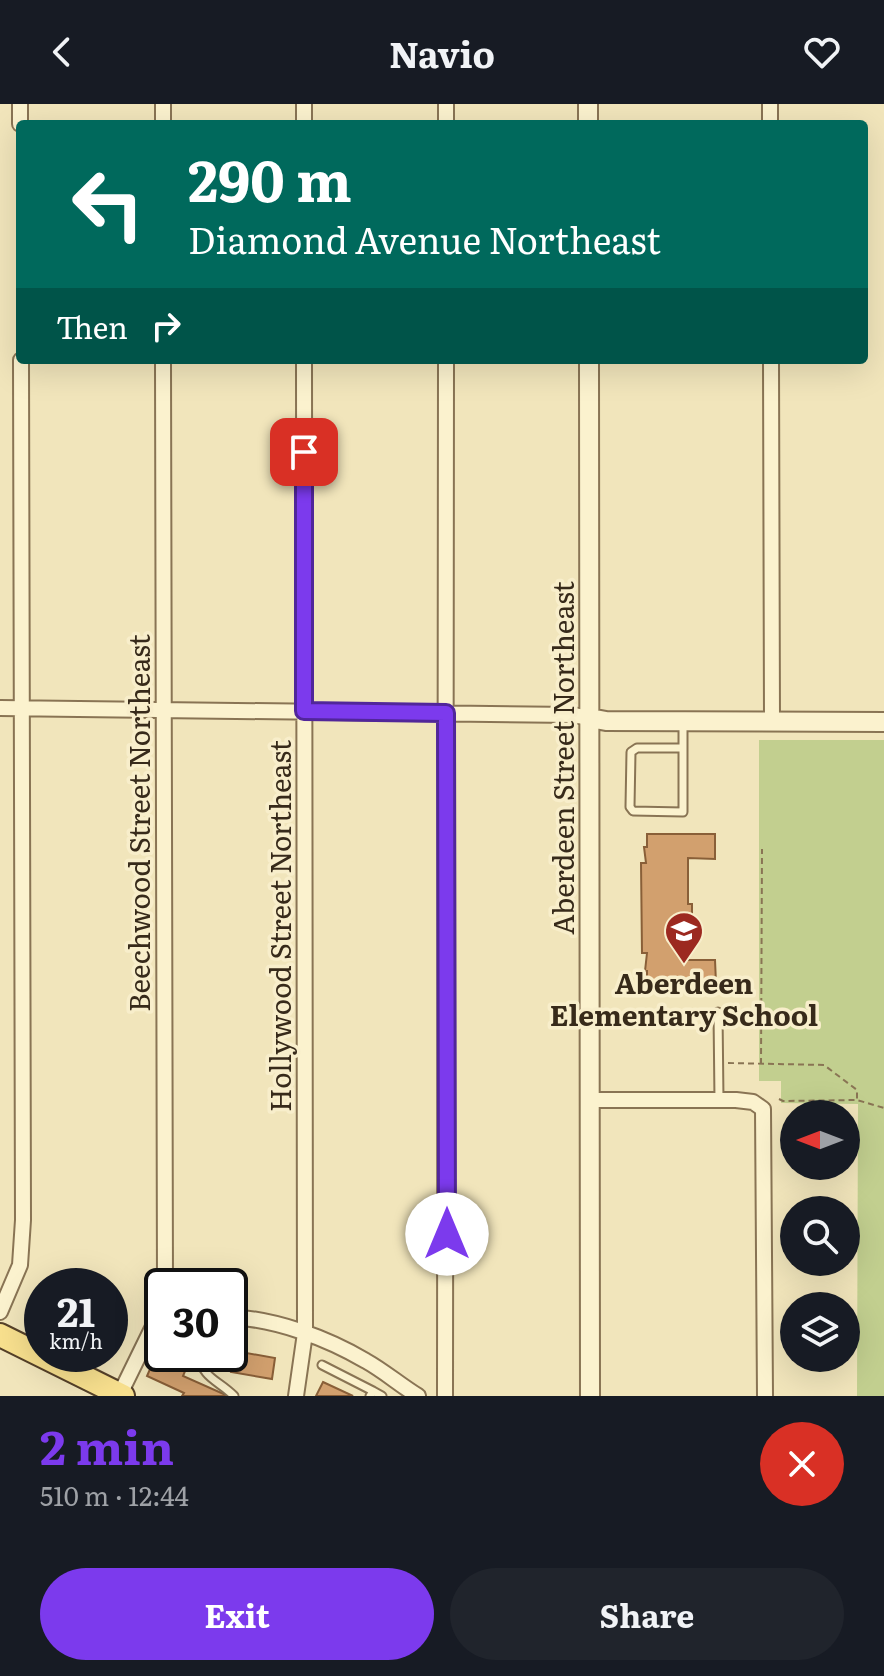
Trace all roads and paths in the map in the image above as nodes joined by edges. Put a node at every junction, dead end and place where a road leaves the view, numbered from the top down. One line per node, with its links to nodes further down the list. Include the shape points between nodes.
1 (21, 364): 8 (street)
2 (163, 364): 9 (street, Beechwood Street Northeast)
3 (304, 364): 10 (street, Hollywood Street Northeast)
4 (446, 364): 11 (street)
5 (589, 364): 12 (street, Aberdeen Street Northeast)
6 (771, 364): 14 (street)
7 (0, 708): 8 (street)
8 (21, 709): 9 (street); 28 (street, via 23,1220 20,1265)
9 (163, 710): 10 (street); 27 (street, Beechwood Street Northeast)
10 (304, 711): 11 (street); 30 (street, Hollywood Street Northeast)
11 (446, 713): 12 (street); 41 (street)
12 (590, 718): 13 (street); 22 (street, Aberdeen Street Northeast)
13 (683, 721): 14 (street); 16 (lane)
14 (772, 721): 15 (street)
15 (884, 722)
16 (683, 748): 16 (lane, via 683,812 633,811 631,752)
17 (762, 849): 20 (path)
18 (718, 1012): 19 (lane)
19 (719, 1063): 20 (path); 23 (lane)
20 (761, 1064): 24 (path, via 824,1065 857,1090)
21 (779, 1099): 24 (path)
22 (590, 1100): 23 (street); 42 (street, Aberdeen Street Northeast)
23 (719, 1100): 43 (street, via 753,1102 764,1112)
24 (857, 1100)
25 (860, 1101): 26 (path)
26 (884, 1108)
27 (165, 1268)
28 (0, 1312)
29 (248, 1318): 30 (street)
30 (305, 1333): 38 (street, Hollywood Street Northeast); 40 (street, via 367,1361)
31 (0, 1335): 36 (main road)
32 (144, 1348): 36 (street)
33 (322, 1365): 35 (lane)
34 (204, 1372): 37 (lane)
35 (372, 1393): 39 (lane)
36 (121, 1395)
37 (234, 1396)
38 (296, 1396)
39 (382, 1396)
40 (418, 1396)
41 (445, 1396)
42 (590, 1396)
43 (765, 1396)

